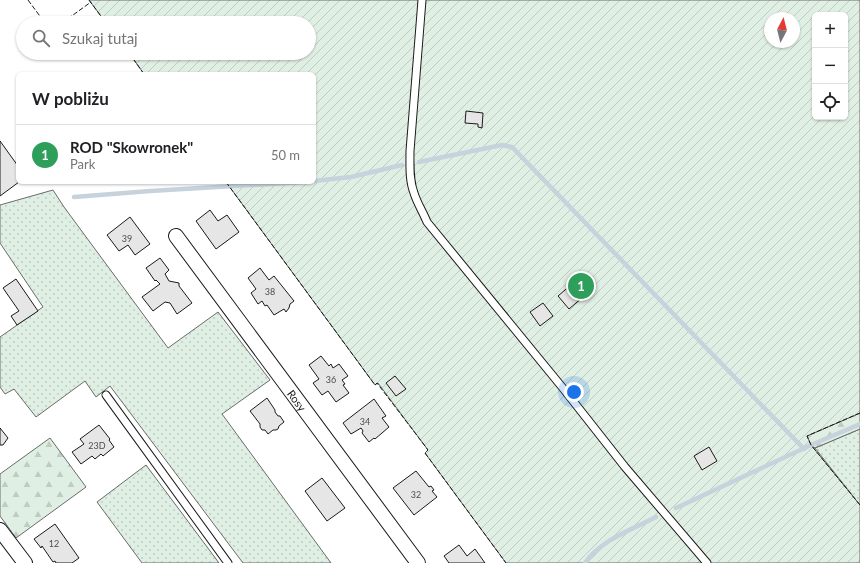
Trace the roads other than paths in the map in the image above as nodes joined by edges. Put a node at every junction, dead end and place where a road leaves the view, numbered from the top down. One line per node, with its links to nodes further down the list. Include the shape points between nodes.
1 (422, 0): 8 (lane, via 410,151 413,192 428,222 625,467)
2 (176, 236): 7 (street, Rosy)
3 (106, 394): 6 (lane)
4 (0, 530): 5 (street)
5 (24, 563)
6 (228, 563)
7 (418, 563)
8 (706, 563)

